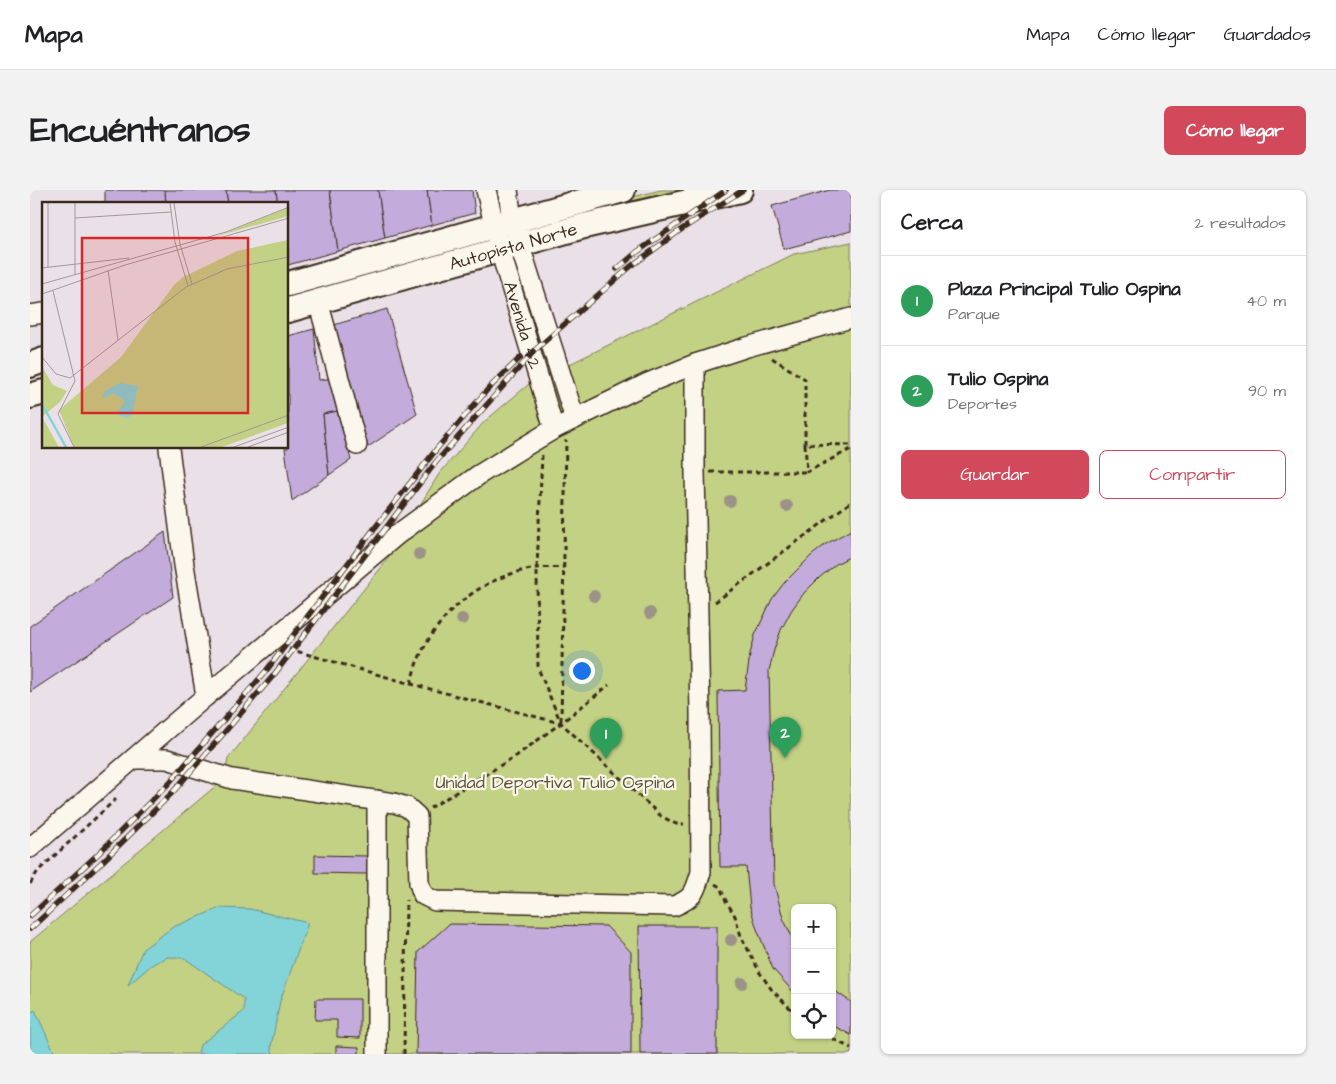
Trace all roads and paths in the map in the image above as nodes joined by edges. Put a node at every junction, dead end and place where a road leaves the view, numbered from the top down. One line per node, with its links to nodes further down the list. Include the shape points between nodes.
1 (486, 190): 5 (street, Avenida 42)
2 (508, 190): 5 (street, Avenida 42)
3 (624, 190): 5 (main road, Autopista Norte)
4 (740, 190): 6 (main road, Autopista Norte, via 624,216)
5 (503, 224): 6 (street, Avenida 42); 7 (main road, Autopista Norte)
6 (510, 247): 8 (main road, Autopista Norte); 15 (street, Avenida 42)
7 (289, 284)
8 (318, 301): 9 (main road, Autopista Norte); 17 (street)
9 (289, 310)
10 (851, 318): 13 (street)
11 (769, 356): 16 (path, via 805,379)
12 (42, 361): 14 (main road)
13 (695, 364): 15 (street, via 648,383); 22 (street)
14 (30, 365)
15 (564, 430): 25 (path); 31 (street, via 480,474 398,534)
16 (805, 444): 18 (path); 23 (path)
17 (357, 445)
18 (851, 445)
19 (169, 449): 31 (street)
20 (851, 449): 23 (path)
21 (535, 454): 26 (path, via 543,449)
22 (695, 472): 23 (path); 27 (street)
23 (807, 472)
24 (851, 502): 27 (path)
25 (564, 567): 26 (path); 32 (path)
26 (537, 568): 29 (path, via 488,584 466,597 446,615 418,659); 32 (path, via 538,668)
27 (697, 615): 39 (street)
28 (282, 646): 29 (path)
29 (411, 684): 32 (path)
30 (609, 685): 32 (path)
31 (206, 696): 33 (street)
32 (561, 723): 38 (path, via 516,756); 39 (path, via 661,816 676,824)
33 (162, 735): 34 (street); 35 (street)
34 (167, 758): 35 (street); 37 (street, via 232,779)
35 (134, 759): 40 (street)
36 (117, 798): 42 (path, via 38,871)
37 (378, 800): 38 (street, via 407,807); 47 (street)
38 (417, 816): 41 (street, via 419,883 423,895 435,901 674,906 694,894)
39 (700, 826): 41 (street)
40 (31, 846)
41 (701, 872): 44 (path, via 720,887 760,973)
42 (30, 884)
43 (406, 894): 48 (path)
44 (791, 1009)
45 (833, 1039): 46 (path)
46 (851, 1048)
47 (377, 1054)
48 (404, 1054)

